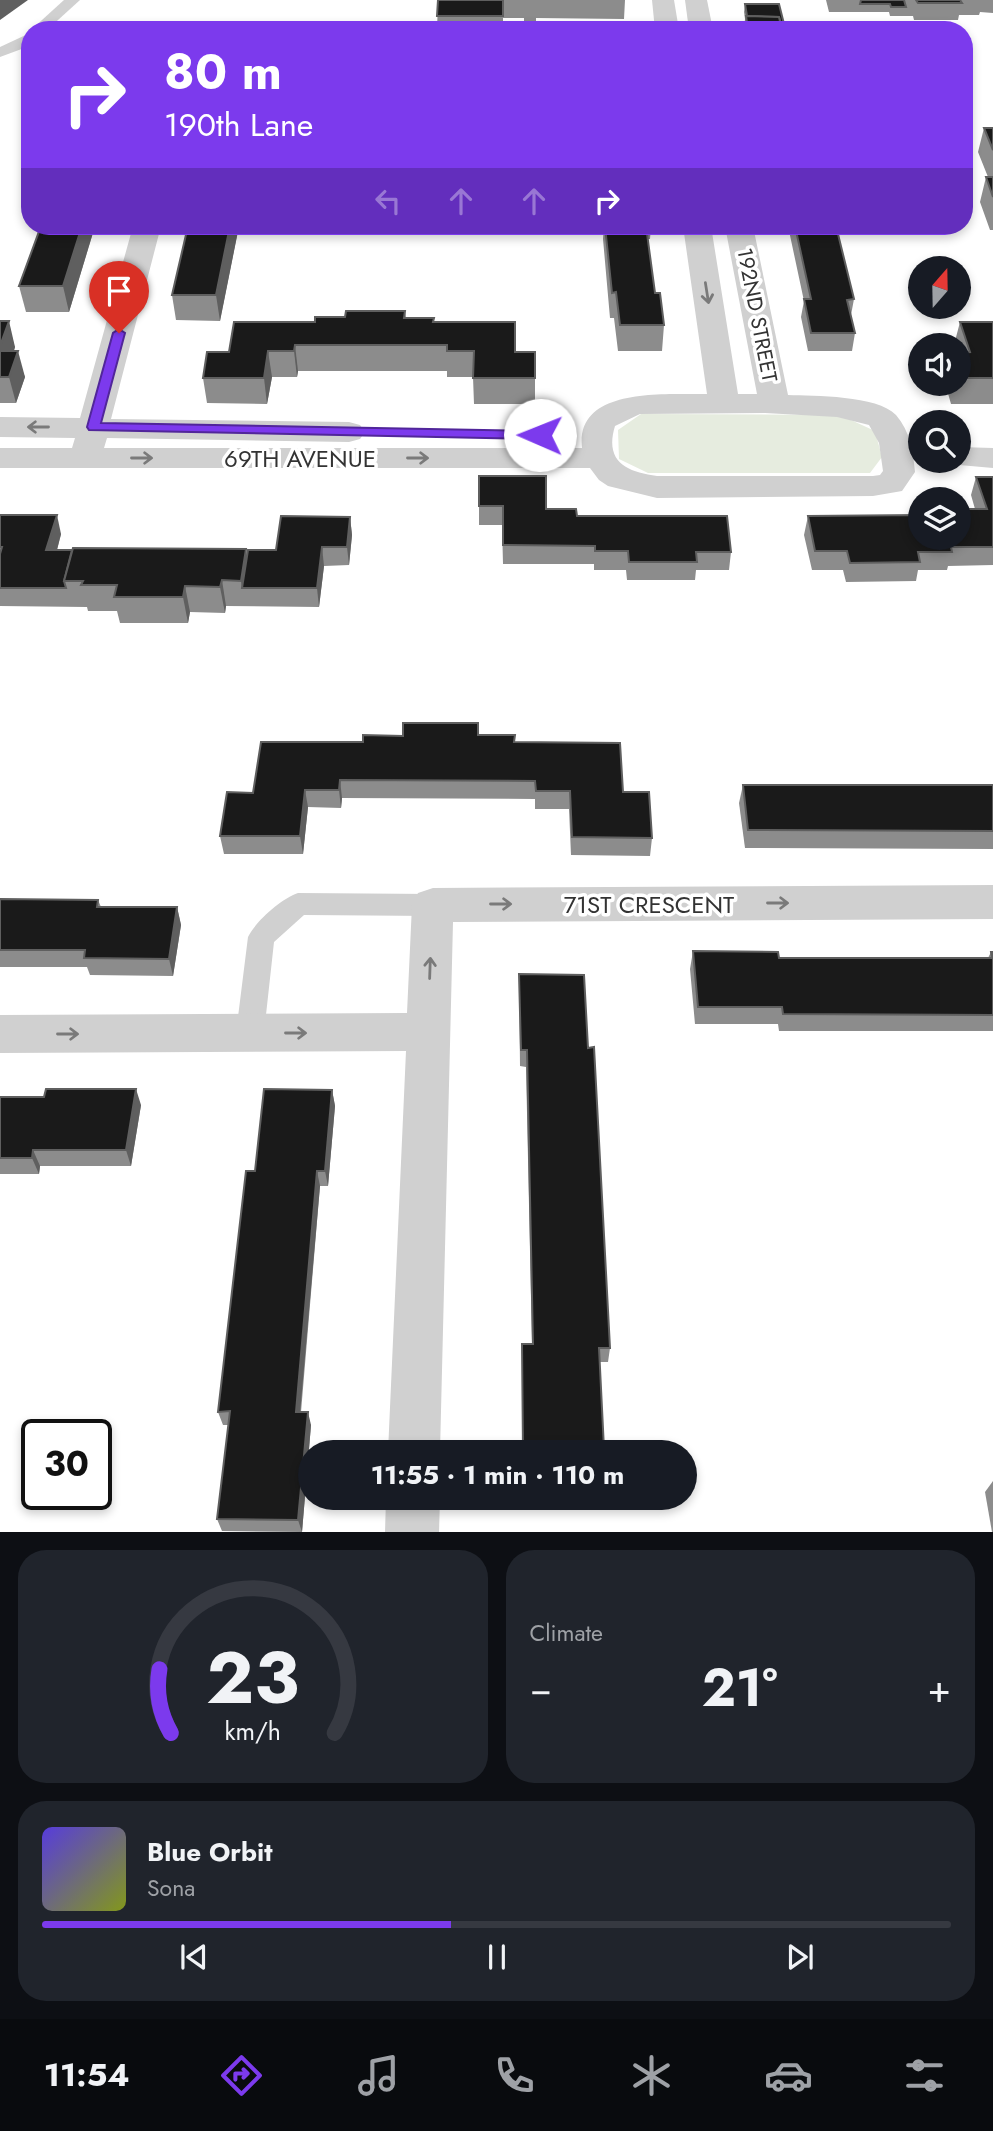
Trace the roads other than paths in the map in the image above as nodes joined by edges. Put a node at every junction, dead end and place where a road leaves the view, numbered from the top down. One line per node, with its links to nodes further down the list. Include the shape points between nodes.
1 (73, 0): 4 (lane)
2 (663, 0): 5 (street)
3 (696, 0): 6 (street)
4 (48, 21)
5 (666, 21)
6 (700, 21)
7 (21, 44): 8 (lane)
8 (0, 52)
9 (145, 235): 17 (street)
10 (698, 235): 12 (street, 192ND STREET, one-way to 12)
11 (741, 235): 13 (street, 192ND STREET)
12 (724, 405): 13 (street); 19 (street, via 639,405 612,412 600,423)
13 (775, 405): 18 (street, via 860,409 880,417)
14 (0, 427): 17 (street, 69TH AVENUE, one-way to 14)
15 (971, 431): 16 (street)
16 (993, 431)
17 (90, 442): 19 (street, 69TH AVENUE); 21 (street, 69TH AVENUE)
18 (907, 444): 19 (street, via 900,472 890,484 873,486 635,484 611,474)
19 (598, 447)
20 (971, 457): 22 (street)
21 (0, 458)
22 (993, 458)
23 (993, 902): 24 (street, 71ST CRESCENT, one-way to 23)
24 (433, 905): 25 (street, one-way to 24); 26 (lane, via 298,905 261,937)
25 (428, 1032): 26 (street, one-way to 25); 28 (street)
26 (250, 1033): 27 (street, one-way to 26)
27 (0, 1034)
28 (414, 1440)
29 (413, 1510): 30 (street)
30 (412, 1532)

